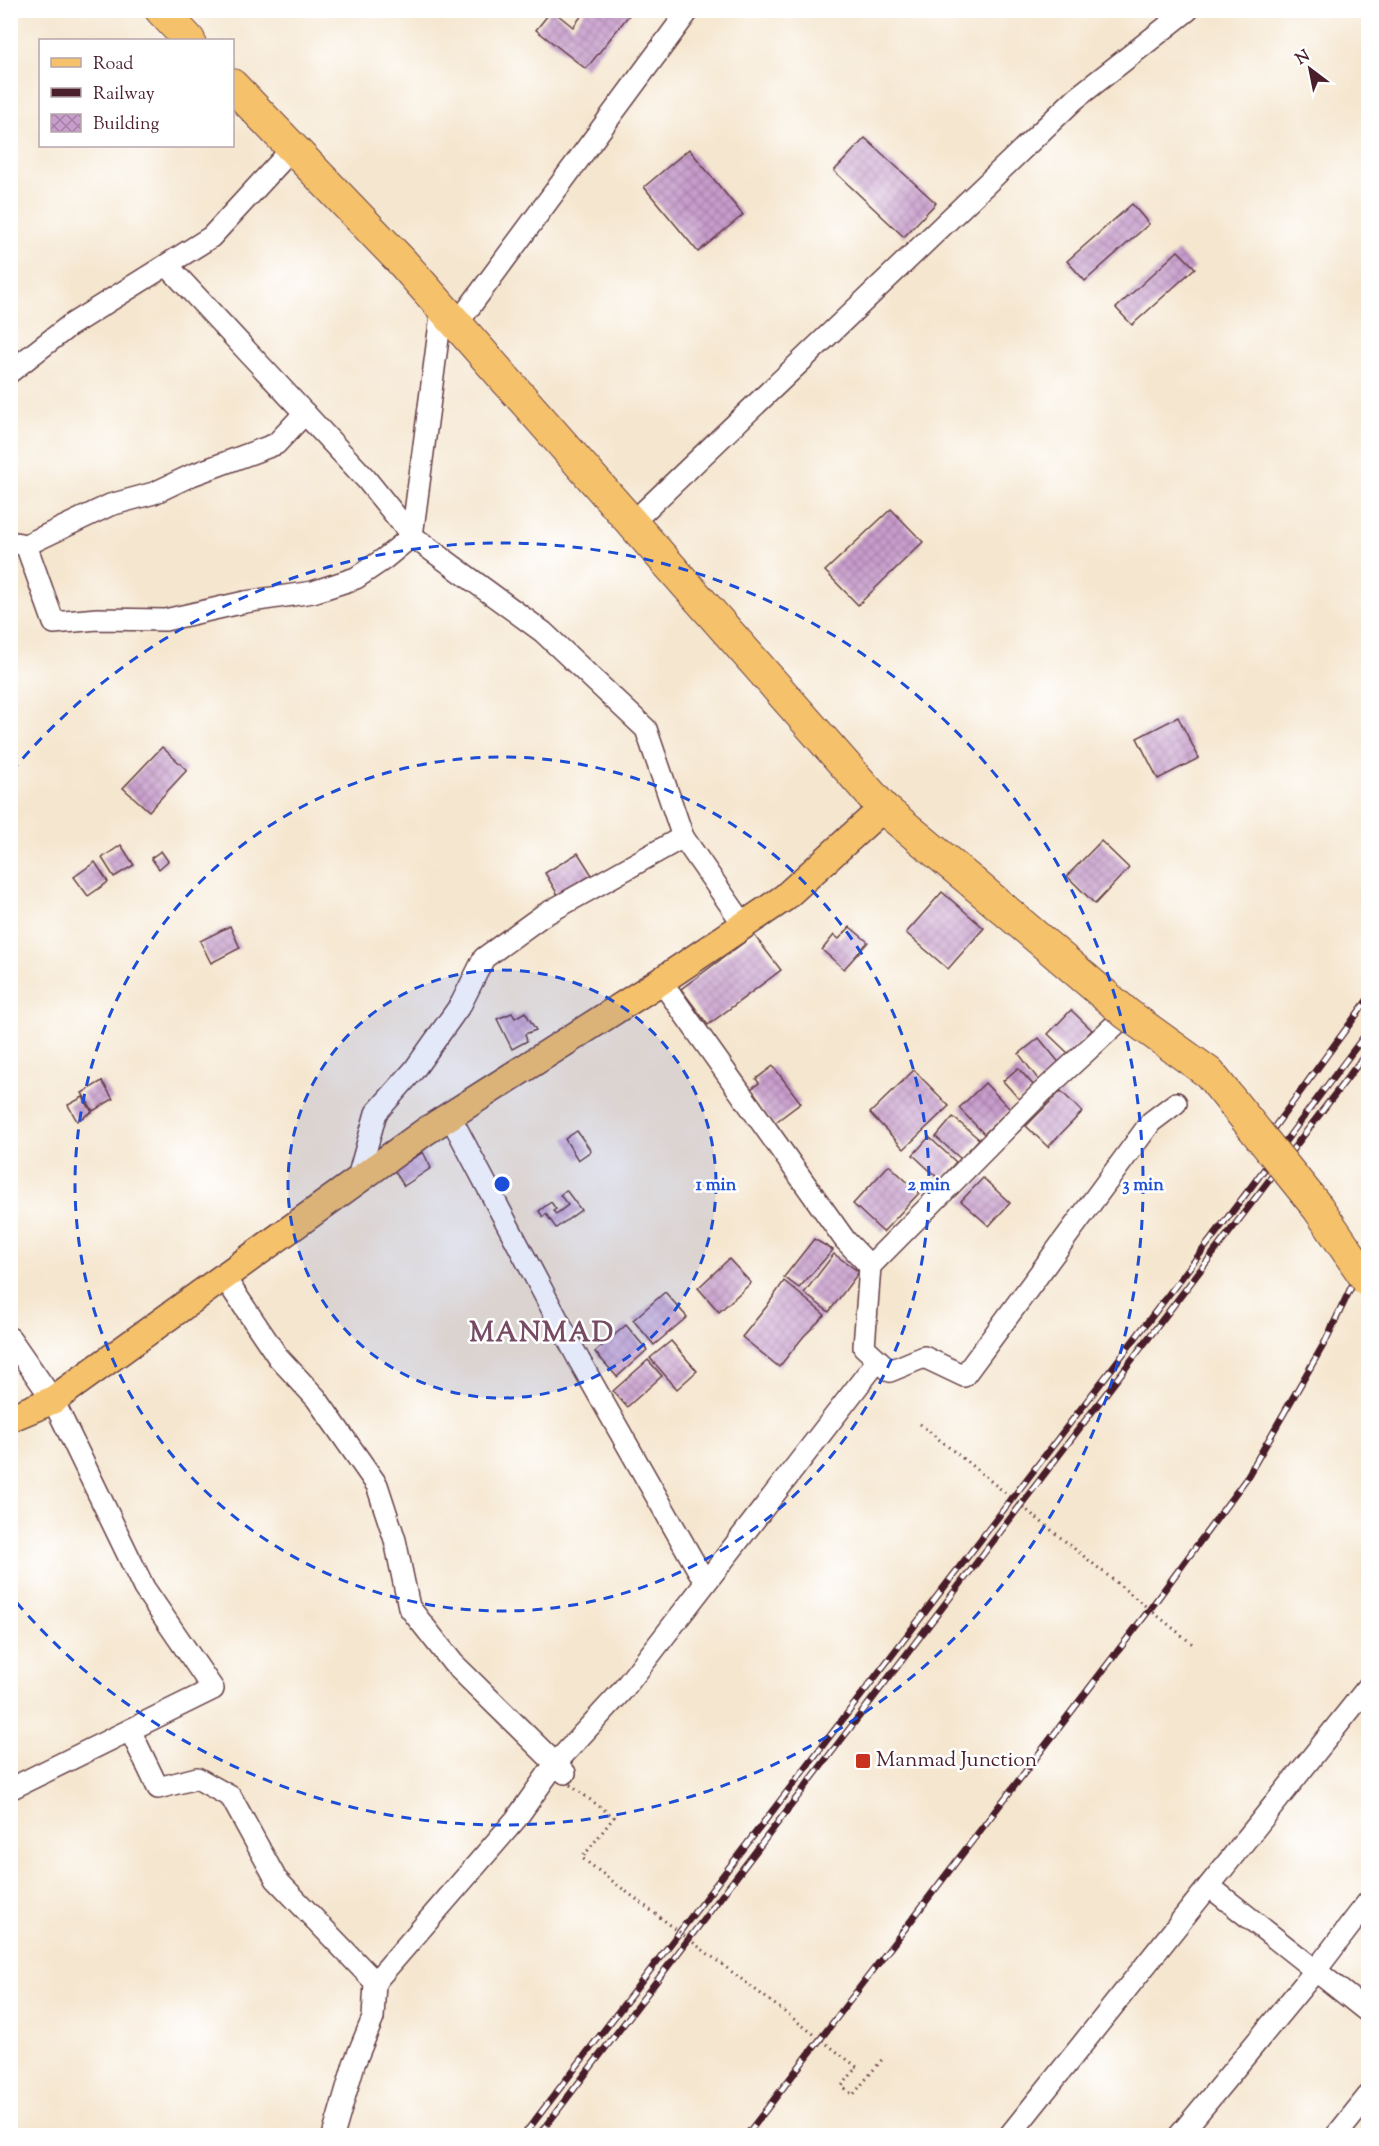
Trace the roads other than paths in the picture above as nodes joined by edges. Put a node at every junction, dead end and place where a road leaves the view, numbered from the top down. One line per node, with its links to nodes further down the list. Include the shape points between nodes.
1 (161, 10): 4 (highway)
2 (689, 10): 8 (street)
3 (1188, 10): 11 (street, via 1075,99)
4 (188, 39)
5 (234, 88): 6 (highway)
6 (293, 148): 7 (street, via 211,237); 8 (highway)
7 (167, 265): 9 (street, via 69,326); 10 (street)
8 (450, 316): 11 (highway); 12 (street)
9 (10, 372)
10 (305, 413): 12 (street); 13 (street, via 276,444 154,493 110,505)
11 (632, 523): 14 (highway)
12 (412, 536): 13 (street, via 356,578 313,592 165,620 54,623); 15 (street, via 543,632 646,729)
13 (18, 544)
14 (884, 808): 16 (main road, via 784,898); 18 (highway, bridge)
15 (683, 837): 16 (street); 21 (street, via 542,916 484,958 461,1004 414,1070 376,1113)
16 (744, 925): 17 (main road)
17 (661, 981): 20 (main road); 22 (street, via 845,1240)
18 (1127, 1014): 22 (street, via 1042,1092); 24 (highway, bridge, via 1209,1073 1318,1208)
19 (1176, 1103): 26 (street, via 1151,1122 964,1376 924,1357 890,1371)
20 (450, 1116): 21 (main road); 29 (street, via 579,1360)
21 (357, 1181): 23 (main road)
22 (870, 1266): 26 (street, via 864,1347)
23 (224, 1277): 27 (main road); 32 (street, via 278,1357 316,1398 377,1485 395,1540 409,1607 453,1664)
24 (1368, 1281)
25 (10, 1338): 27 (street)
26 (878, 1360): 29 (street)
27 (53, 1400): 28 (main road); 31 (street, via 144,1588 213,1689)
28 (10, 1418)
29 (705, 1582): 32 (street)
30 (1368, 1688): 34 (street)
31 (130, 1730): 33 (street); 37 (street, via 158,1788 197,1778 231,1797 276,1879)
32 (563, 1774): 37 (street, via 516,1819)
33 (10, 1789)
34 (1209, 1886): 36 (street); 41 (street)
35 (1368, 1902): 36 (street)
36 (1316, 1971): 38 (street); 42 (street)
37 (375, 1982): 40 (street, via 373,2018 354,2064)
38 (1368, 2012)
39 (1368, 2096): 43 (street)
40 (333, 2136)
41 (1009, 2136)
42 (1179, 2136)
43 (1336, 2136)

